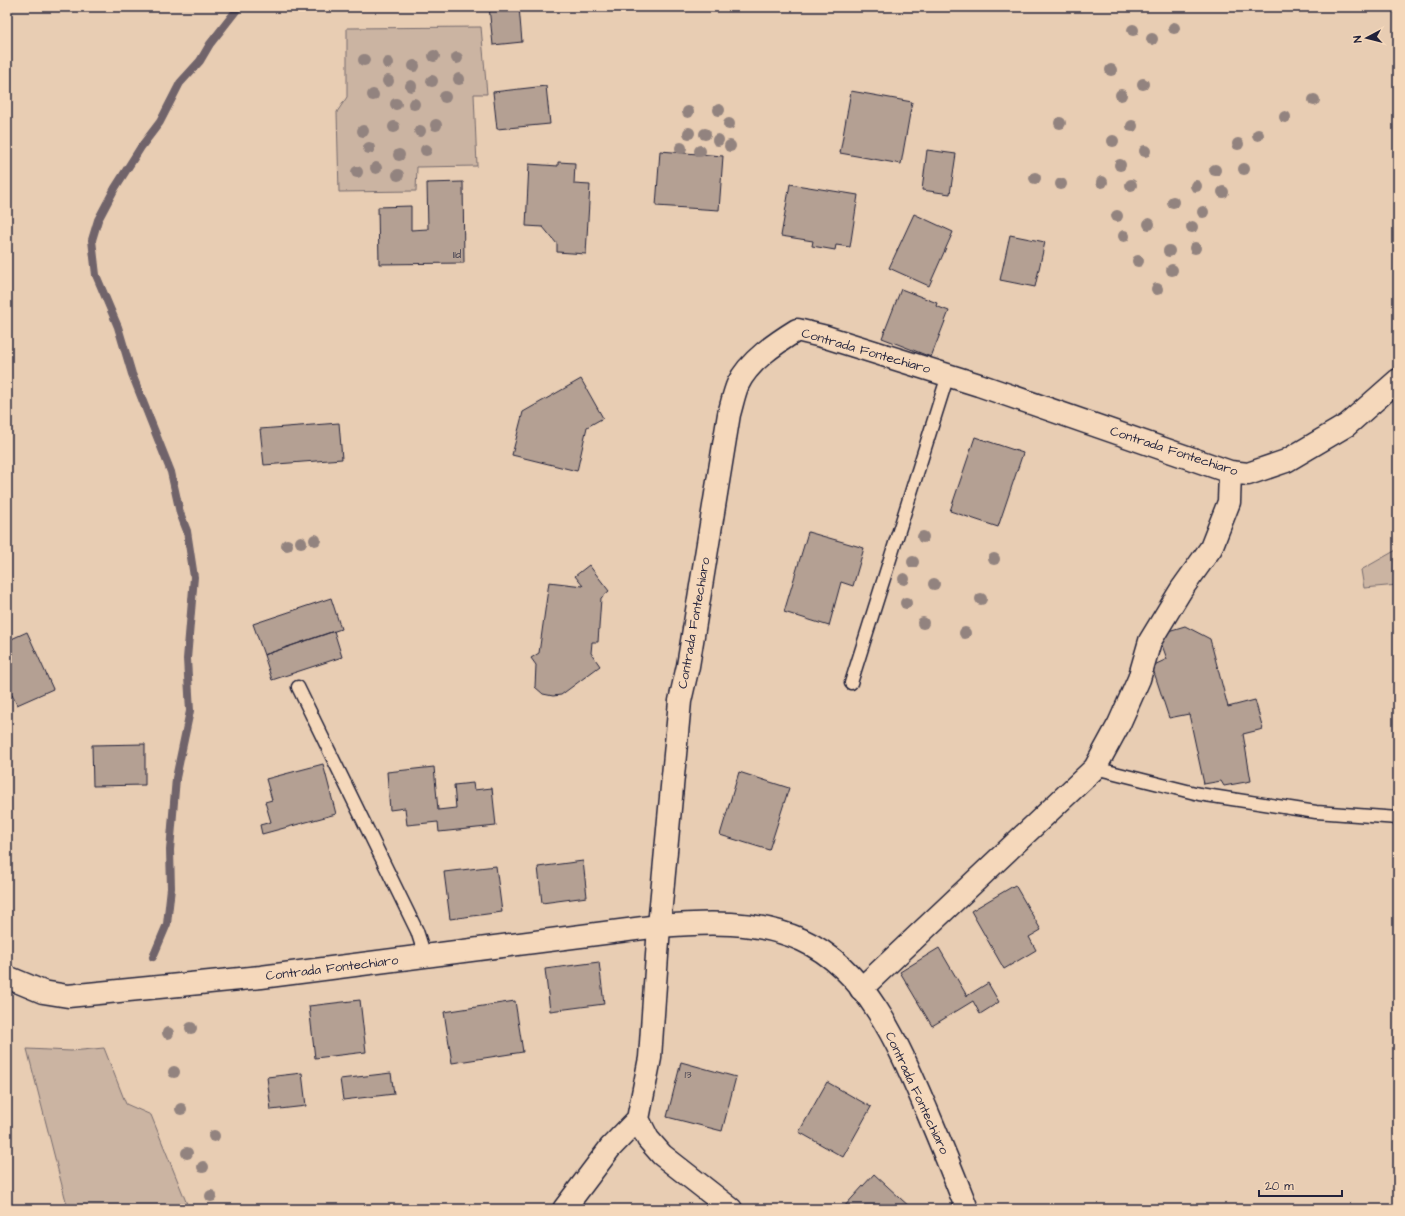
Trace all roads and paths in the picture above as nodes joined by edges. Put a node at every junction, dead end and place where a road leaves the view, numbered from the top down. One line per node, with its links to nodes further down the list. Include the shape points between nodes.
1 (948, 375): 3 (street, Contrada Fontechiaro); 4 (lane); 8 (street, Contrada Fontechiaro, via 797,330 755,361 738,383 729,414 680,701)
2 (1398, 380): 3 (street, Contrada Fontechiaro, via 1347,425 1286,461 1248,474)
3 (1230, 472): 6 (street, via 1229,502 1211,548 1180,590 1150,641 1139,679 1119,724)
4 (851, 683)
5 (298, 687): 9 (lane, via 417,931)
6 (1095, 768): 7 (lane, via 1199,794 1316,812); 11 (street)
7 (1398, 818)
8 (659, 926): 9 (street, Contrada Fontechiaro); 11 (street, Contrada Fontechiaro, via 712,922 772,930 801,939 822,950 843,968); 12 (street, via 650,1058)
9 (424, 956): 10 (street, Contrada Fontechiaro, via 261,977 68,996 43,992)
10 (7, 977)
11 (861, 989): 15 (street, Contrada Fontechiaro, via 878,1010 908,1067)
12 (638, 1119): 13 (street, via 610,1148); 14 (street, via 648,1139 662,1155)
13 (564, 1209)
14 (732, 1209)
15 (967, 1209)

